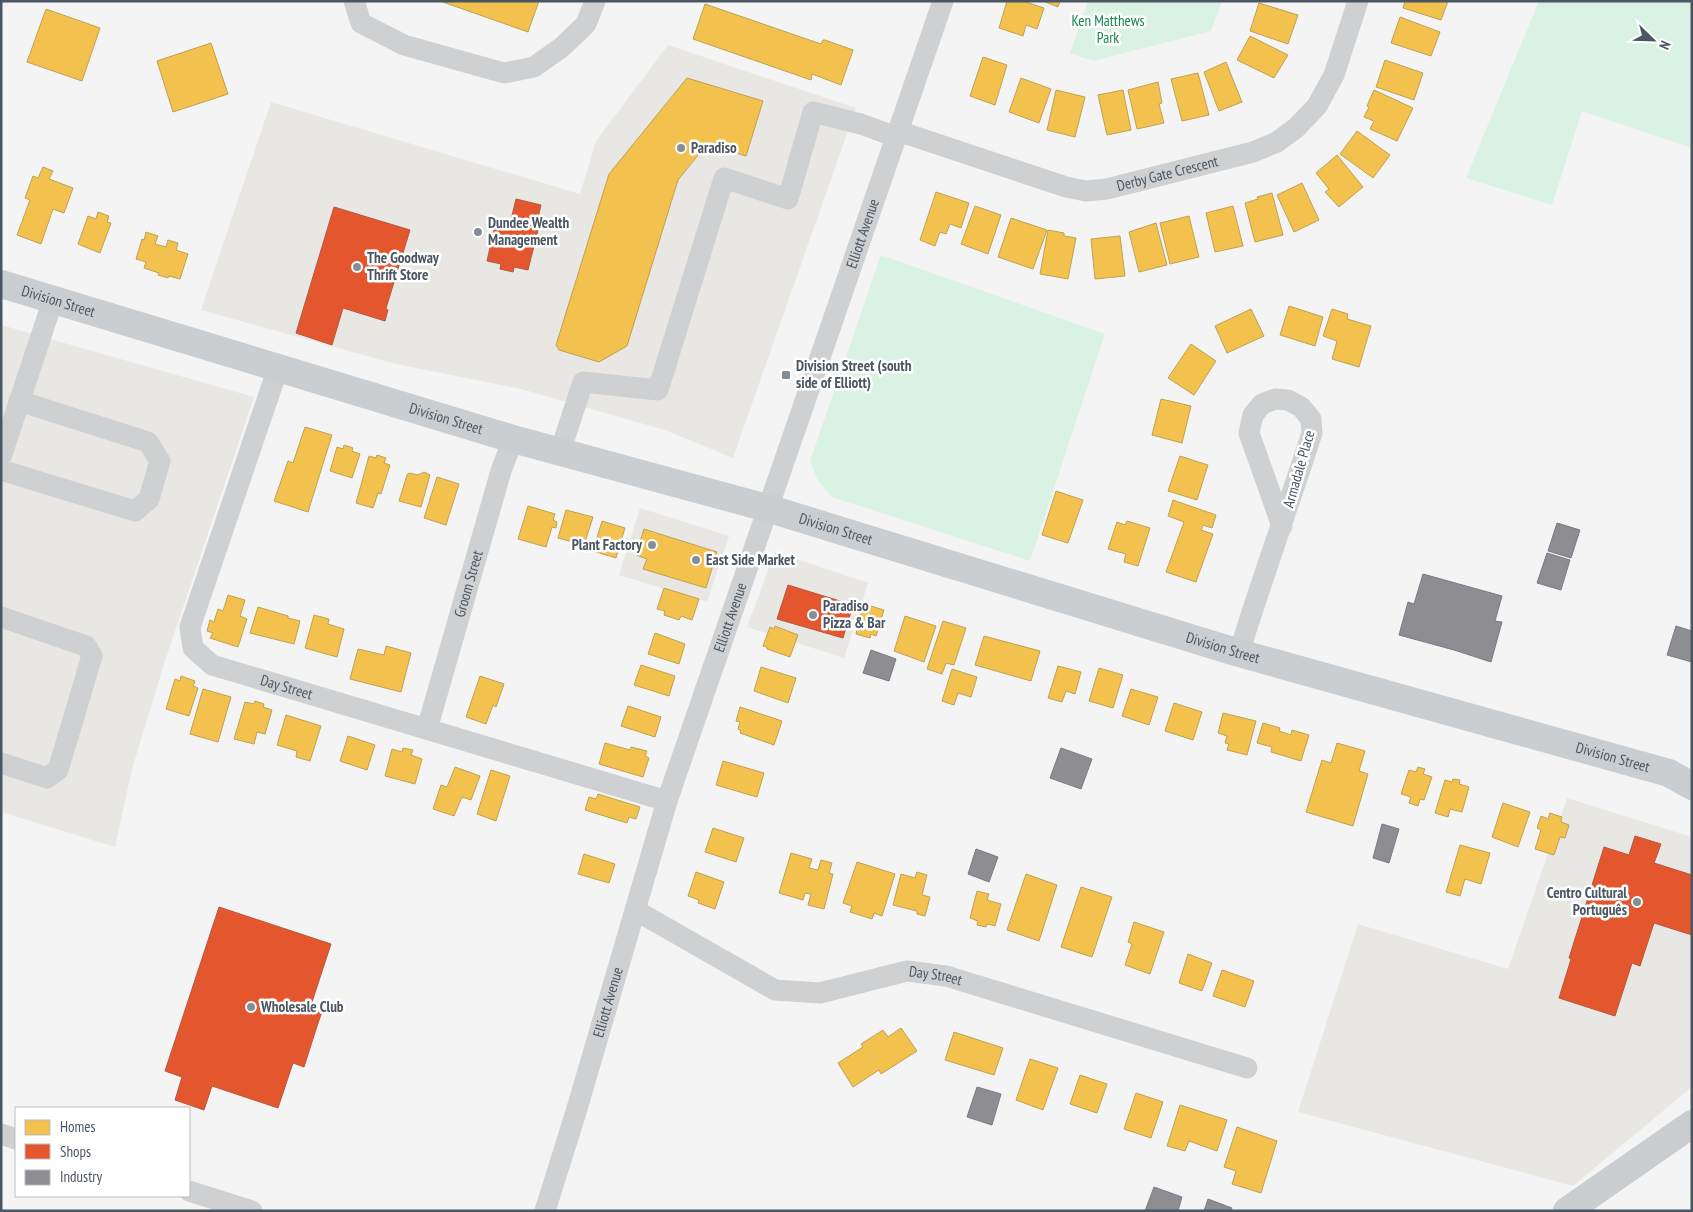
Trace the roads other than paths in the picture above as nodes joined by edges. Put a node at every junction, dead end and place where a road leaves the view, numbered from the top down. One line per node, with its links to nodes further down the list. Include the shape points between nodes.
1 (354, 1): 2 (street, via 361,23 404,45 504,73 534,67 562,47 586,24)
2 (594, 1)
3 (943, 1): 5 (street, Elliott Avenue)
4 (1358, 1): 5 (street, Derby Gate Crescent, via 1334,75 1317,106 1296,128 1253,152 1107,189 1086,191)
5 (897, 134): 11 (street, Derby Gate Crescent, via 813,112 788,200 724,178 658,390 583,382); 14 (street, Elliott Avenue)
6 (1, 284): 7 (main road, Division Street)
7 (53, 300): 8 (main road, Division Street); 9 (street)
8 (278, 368): 10 (main road, Division Street); 18 (street, Day Street, via 190,627 193,648 212,665)
9 (19, 401): 12 (street); 13 (street, via 148,442 160,461 149,499 135,511)
10 (512, 439): 11 (main road, Division Street); 18 (street, Groom Street, via 500,471)
11 (560, 452): 14 (main road, Division Street)
12 (1, 457)
13 (1, 470)
14 (767, 508): 17 (main road, Division Street); 21 (street, Elliott Avenue)
15 (1282, 526): 15 (street, Armadale Place, via 1312,433 1311,419 1301,407 1288,400 1275,399 1262,404 1253,415 1250,433); 17 (street, Armadale Place)
16 (1, 617): 19 (street, via 86,646 92,656 58,770 47,778)
17 (1239, 653): 20 (main road, Division Street)
18 (427, 729): 21 (street, Day Street)
19 (1, 763)
20 (1684, 777)
21 (667, 801): 22 (street, Elliott Avenue)
22 (635, 910): 23 (street, Day Street, via 775,990 820,993 907,971 946,976); 29 (street, Elliott Avenue)
23 (1246, 1068)
24 (1692, 1124): 30 (main road)
25 (1, 1134): 26 (street)
26 (15, 1139)
27 (190, 1191): 28 (street)
28 (252, 1211)
29 (545, 1211)
30 (1567, 1211)

